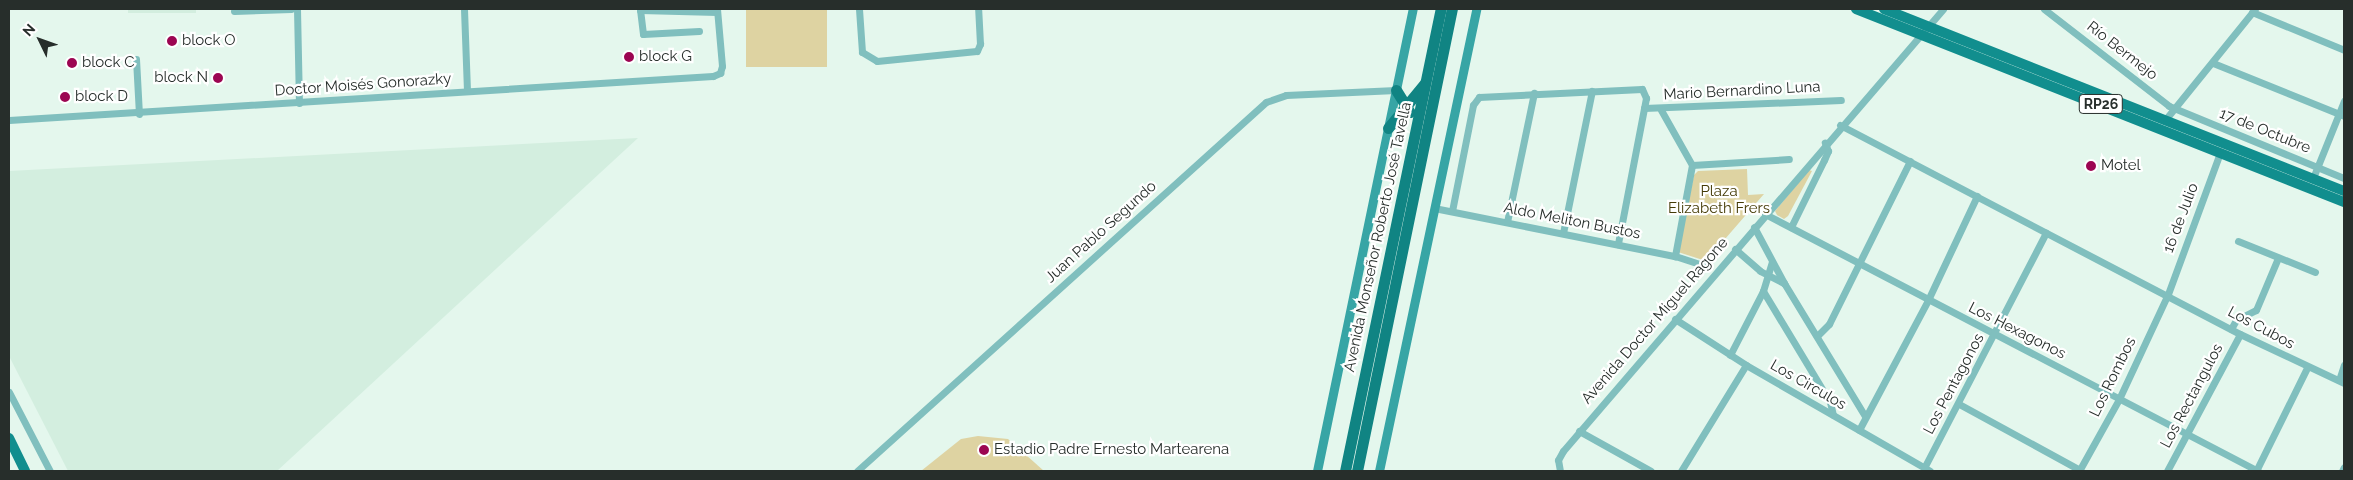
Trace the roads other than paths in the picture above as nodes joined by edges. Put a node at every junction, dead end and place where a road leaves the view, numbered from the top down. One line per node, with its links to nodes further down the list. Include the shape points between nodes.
1 (291, 9): 16 (street)
2 (297, 9): 30 (street)
3 (464, 9): 25 (street)
4 (859, 9): 5 (street, via 862,52 877,61 977,51 980,44)
5 (978, 9)
6 (1413, 9): 24 (main road)
7 (1441, 9): 23 (highway, Avenida Monseñor Roberto José Tavella)
8 (1452, 9): 101 (highway, Avenida Monseñor Roberto José Tavella)
9 (1476, 9): 53 (main road)
10 (1856, 9): 19 (main road, RP26)
11 (1884, 9): 17 (main road, RP26)
12 (1942, 9): 17 (street, Avenida Doctor Miguel Ragone)
13 (2044, 9): 33 (street, Río Bermejo)
14 (717, 10): 18 (street, via 640,10 643,34); 25 (street, Doctor Moisés Gonorazky, via 720,74)
15 (2254, 10): 20 (street); 22 (street)
16 (234, 11)
17 (1927, 26): 19 (street, Avenida Doctor Miguel Ragone); 38 (main road, RP26)
18 (699, 31)
19 (1919, 34): 40 (street, Avenida Doctor Miguel Ragone); 43 (main road, RP26)
20 (2344, 50)
21 (136, 59): 35 (street)
22 (2213, 63): 33 (street); 36 (street)
23 (1426, 82): 31 (highway); 39 (highway, Avenida Monseñor Roberto José Tavella)
24 (1396, 90): 31 (highway); 41 (main road); 98 (street, Juan Pablo Segundo, via 1286,95 1266,102)
25 (468, 91): 30 (street, Doctor Moisés Gonorazky)
26 (1592, 91): 27 (street); 32 (street, via 1632,88 1644,91); 59 (street)
27 (1534, 93): 54 (street, via 1483,96 1475,100); 56 (street)
28 (1841, 100): 34 (street, Mario Bernardino Luna)
29 (2344, 101): 36 (street)
30 (299, 103): 35 (street, Doctor Moisés Gonorazky)
31 (1406, 106): 39 (highway); 41 (highway)
32 (1644, 108): 34 (street, Mario Bernardino Luna); 62 (street)
33 (2175, 109): 38 (street); 47 (street, 17 de Octubre)
34 (1661, 110): 46 (street)
35 (139, 114): 37 (street, Doctor Moisés Gonorazky)
36 (2342, 115): 47 (street)
37 (9, 120)
38 (2165, 120): 48 (main road, RP26)
39 (1417, 122): 100 (highway, Avenida Monseñor Roberto José Tavella)
40 (1840, 125): 42 (street, Avenida Doctor Miguel Ragone); 45 (street, Los Cubos)
41 (1388, 128): 99 (main road)
42 (1825, 143): 55 (street, Avenida Doctor Miguel Ragone); 58 (street, via 1828,151)
43 (2220, 153): 52 (main road, RP26); 73 (street, 16 de Julio)
44 (1789, 159): 46 (street)
45 (1910, 161): 51 (street, Los Cubos); 67 (street)
46 (1692, 165): 64 (street)
47 (2316, 167): 48 (street); 49 (street, 17 de Octubre)
48 (2312, 178): 50 (main road, RP26)
49 (2344, 178)
50 (2344, 191)
51 (1977, 196): 60 (street, Los Cubos); 74 (street)
52 (2344, 202)
53 (1434, 208): 54 (street, Aldo Meliton Bustos); 102 (main road)
54 (1452, 211): 56 (street, Aldo Meliton Bustos)
55 (1765, 214): 57 (street, Avenida Doctor Miguel Ragone); 58 (street, Los Hexagonos)
56 (1507, 222): 59 (street, Aldo Meliton Bustos)
57 (1754, 227): 63 (street, Avenida Doctor Miguel Ragone); 66 (street)
58 (1791, 227): 67 (street, Los Hexagonos)
59 (1563, 232): 62 (street, Aldo Meliton Bustos)
60 (2046, 233): 73 (street, Los Cubos); 79 (street, Los Pentagonos)
61 (2238, 241): 65 (street)
62 (1618, 244): 64 (street, Aldo Meliton Bustos)
63 (1735, 249): 70 (street); 75 (street, Avenida Doctor Miguel Ragone)
64 (1674, 256): 68 (street, Aldo Meliton Bustos)
65 (2278, 258): 69 (street); 76 (street, via 2256,310 2236,320)
66 (1772, 262): 70 (street); 71 (street)
67 (1860, 263): 74 (street, Los Hexagonos); 78 (street, via 1829,324)
68 (1703, 265)
69 (2315, 272)
70 (1768, 276): 71 (street); 72 (street)
71 (1784, 283): 78 (street)
72 (1764, 290): 80 (street); 88 (street, via 1830,402)
73 (2168, 294): 76 (street, Los Cubos); 86 (street, Los Rombos)
74 (1928, 300): 79 (street, Los Hexagonos); 89 (street)
75 (1674, 319): 80 (street, Los Circulos); 91 (street, Avenida Doctor Miguel Ragone)
76 (2231, 328): 77 (street, Los Cubos)
77 (2240, 334): 83 (street, Los Cubos); 92 (street, Los Rectangulos)
78 (1816, 336): 89 (street)
79 (1995, 336): 86 (street, Los Hexagonos); 87 (street, Los Pentagonos)
80 (1730, 354): 81 (street, Los Circulos)
81 (1746, 365): 88 (street, Los Circulos); 105 (street)
82 (2344, 365): 84 (street)
83 (2307, 368): 84 (street, Los Cubos); 108 (street)
84 (2342, 381)
85 (9, 392): 97 (street)
86 (2119, 399): 92 (street, Los Hexagonos); 106 (street, Los Rombos)
87 (1959, 404): 95 (street, Los Pentagonos); 106 (street)
88 (1833, 415): 90 (street, Los Circulos)
89 (1865, 416): 90 (street)
90 (1859, 430): 95 (street, Los Circulos)
91 (1579, 431): 103 (street, Avenida Doctor Miguel Ragone, via 1560,456); 104 (street)
92 (2189, 435): 107 (street, Los Rectangulos); 108 (street, Los Hexagonos)
93 (9, 438): 96 (main road)
94 (2344, 467): 109 (street)
95 (1927, 470)
96 (25, 471)
97 (50, 471)
98 (857, 471)
99 (1317, 471)
100 (1345, 471)
101 (1357, 471)
102 (1379, 471)
103 (1560, 471)
104 (1651, 471)
105 (1681, 471)
106 (2080, 471)
107 (2167, 471)
108 (2257, 471)
109 (2342, 471)

